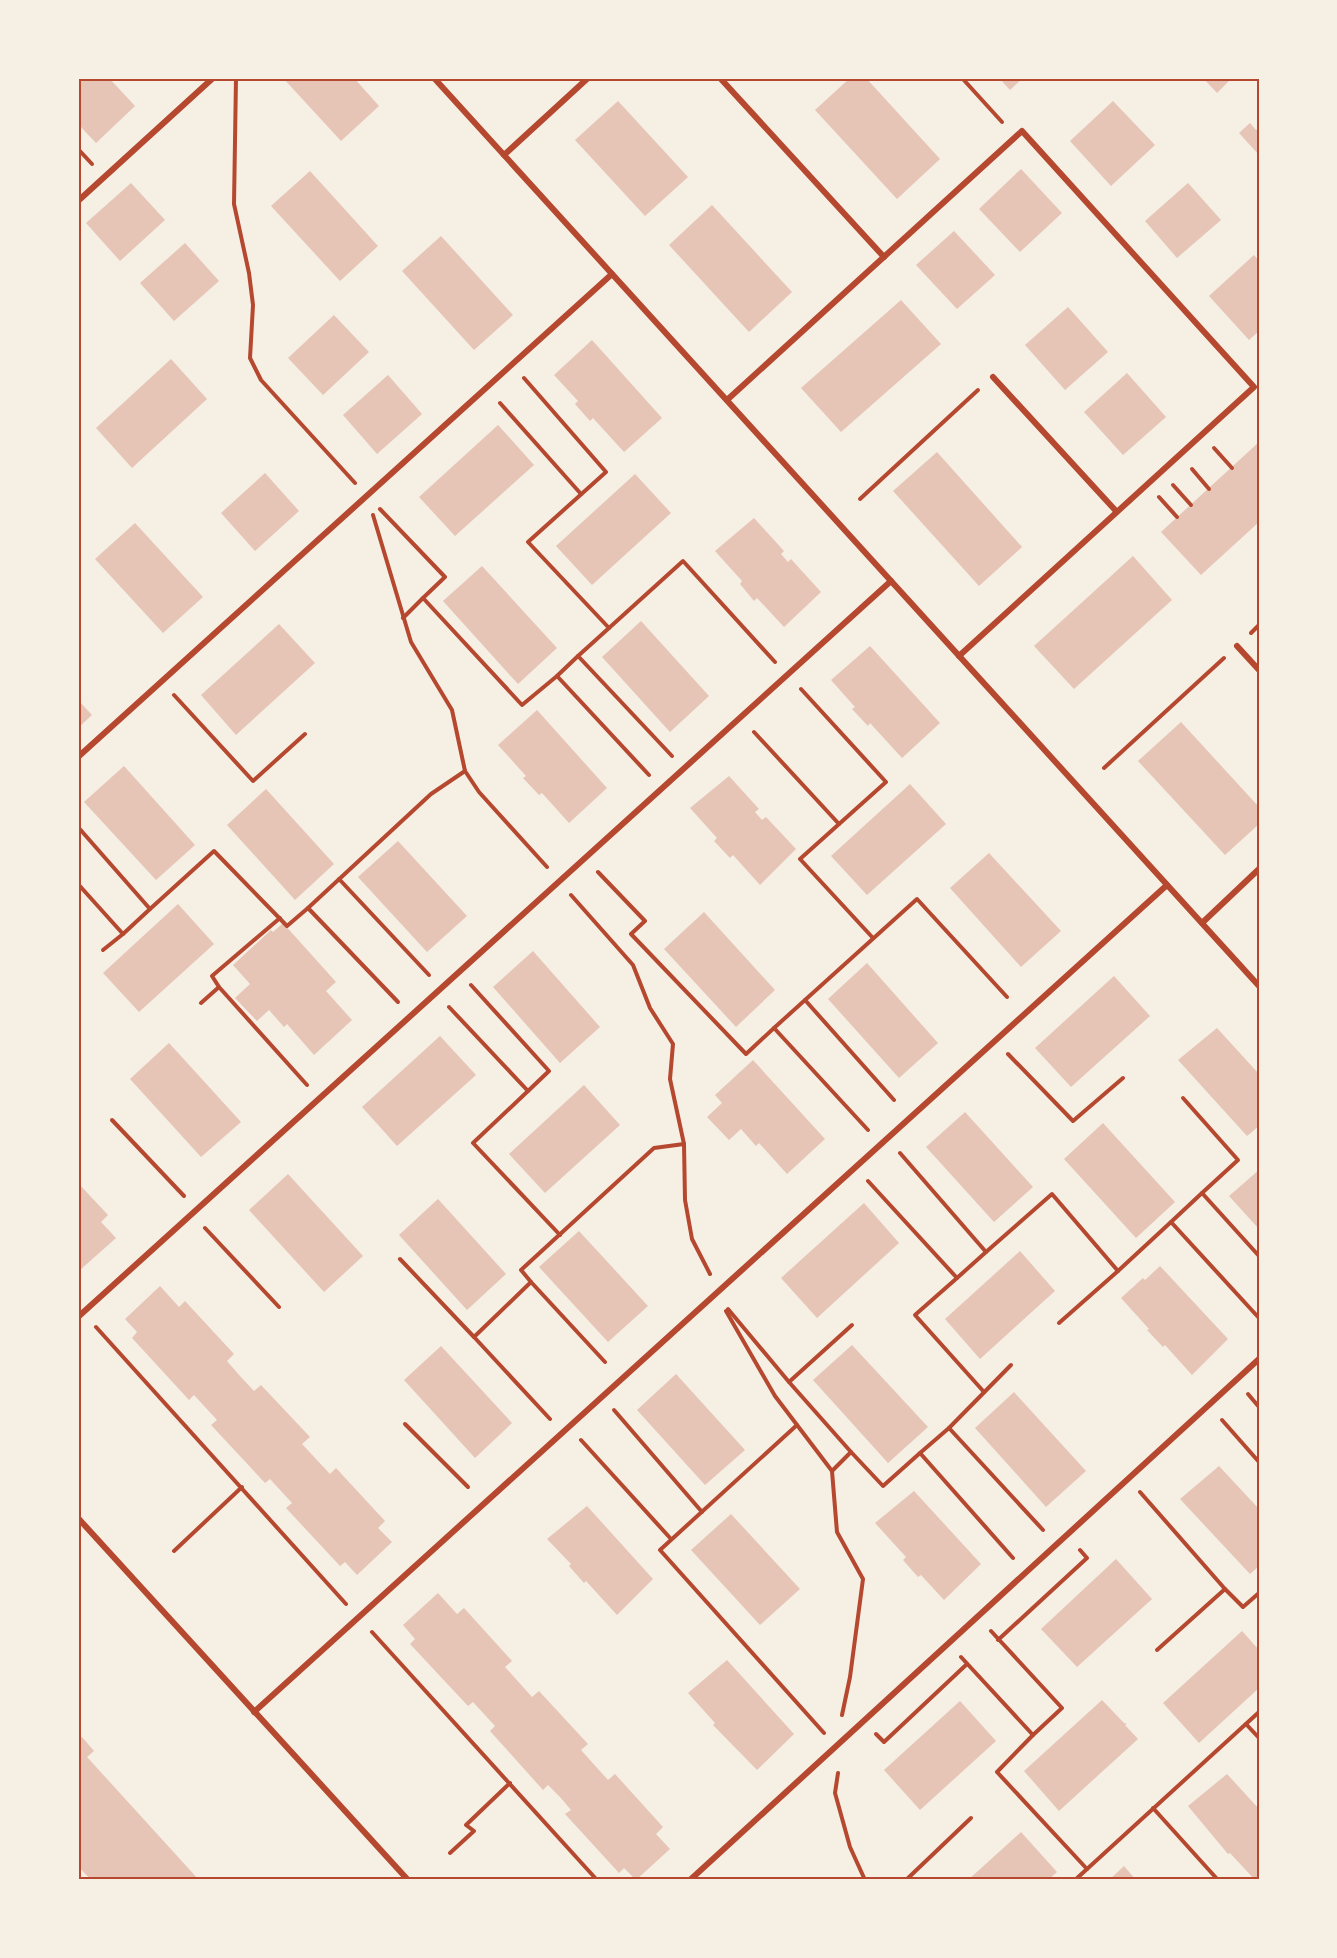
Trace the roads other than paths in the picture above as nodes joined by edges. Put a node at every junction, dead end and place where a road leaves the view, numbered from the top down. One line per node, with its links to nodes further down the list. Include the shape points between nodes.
1 (213, 78): 6 (street)
2 (434, 78): 5 (street)
3 (588, 78): 5 (street)
4 (720, 78): 7 (street)
5 (504, 155): 8 (street)
6 (78, 201)
7 (884, 257): 10 (street, via 1022,131); 11 (street)
8 (612, 274): 11 (street); 17 (street)
9 (993, 377): 12 (street)
10 (1257, 385): 12 (street)
11 (727, 400): 13 (street)
12 (1116, 511): 15 (street)
13 (891, 581): 15 (street); 22 (street)
14 (1237, 646): 16 (street)
15 (959, 656): 19 (street)
16 (1259, 670)
17 (78, 757)
18 (1259, 869): 20 (street)
19 (1167, 885): 20 (street); 25 (street)
20 (1202, 923): 21 (street)
21 (1259, 986)
22 (81, 1315)
23 (1259, 1359): 27 (street)
24 (78, 1518): 25 (street)
25 (254, 1712): 26 (street)
26 (408, 1880)
27 (690, 1880)

